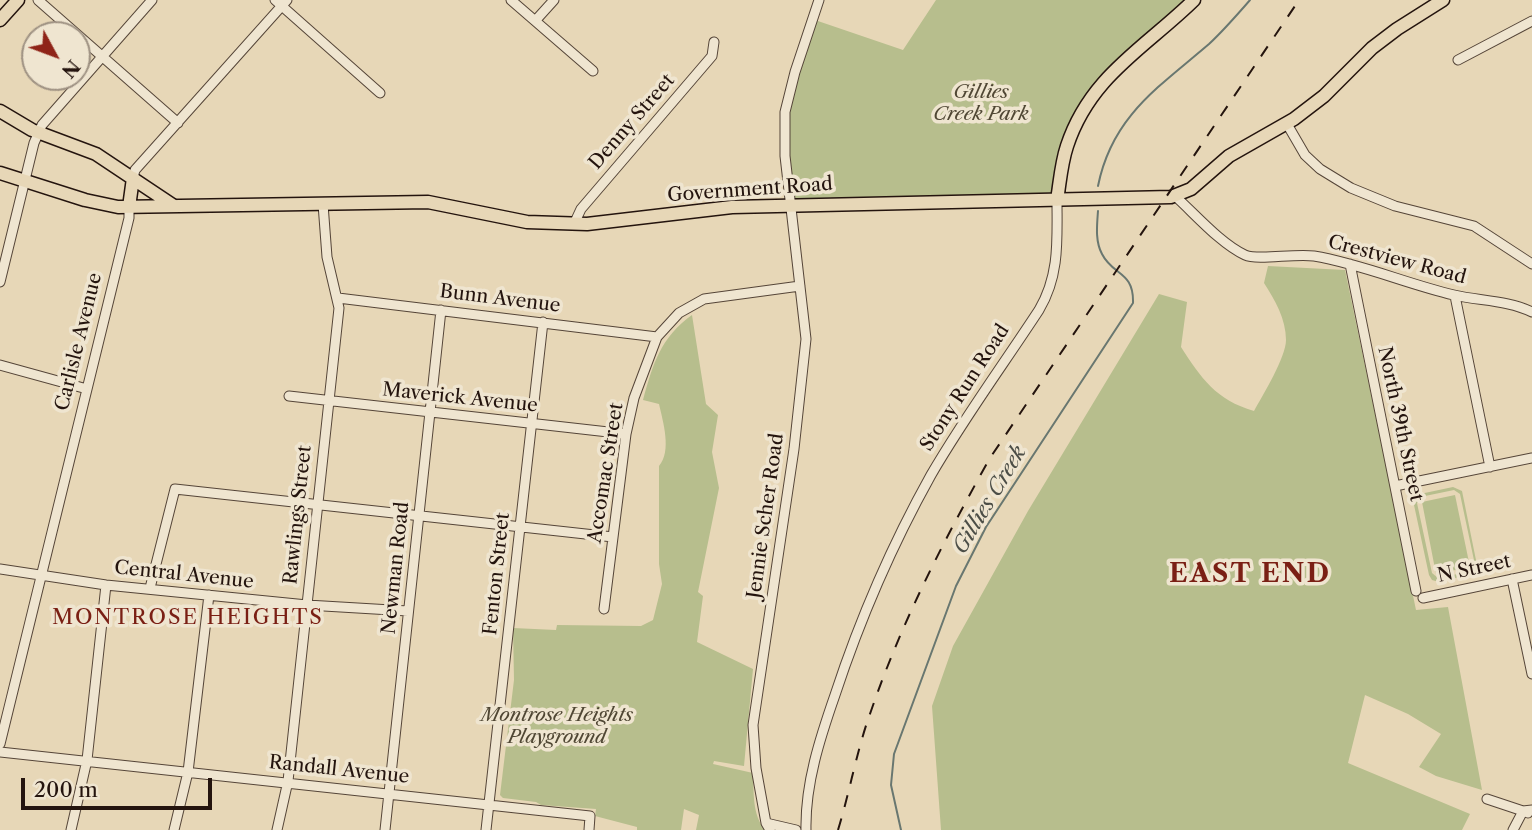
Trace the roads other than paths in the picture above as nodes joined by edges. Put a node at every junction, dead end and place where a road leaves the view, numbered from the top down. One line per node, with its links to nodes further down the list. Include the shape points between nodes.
1 (18, 0): 10 (main road)
2 (38, 0): 14 (street)
3 (152, 0): 14 (street)
4 (511, 0): 11 (street)
5 (554, 0): 11 (street)
6 (819, 0): 28 (street, Jennie Scher Road, via 785,111)
7 (1194, 0): 26 (main road, Stony Run Road, via 1121,62 1096,90 1068,144)
8 (1443, 0): 20 (main road, Government Road, via 1378,43)
9 (281, 2): 17 (street); 19 (street, Carlisle Avenue)
10 (0, 20)
11 (535, 21): 16 (street)
12 (1532, 21): 15 (street)
13 (714, 42): 31 (street, Denny Street, via 712,56 581,209)
14 (103, 55): 19 (street); 21 (street)
15 (1458, 60)
16 (593, 71)
17 (380, 93)
18 (0, 111): 21 (main road)
19 (178, 123): 23 (street, Carlisle Avenue, via 135,170)
20 (1287, 124): 25 (main road, Government Road, via 1234,153 1191,189); 33 (street, via 1305,155 1351,188 1395,206 1474,226)
21 (38, 133): 23 (main road, via 89,150); 24 (street)
22 (0, 173): 24 (main road, Government Road)
23 (133, 178): 29 (main road); 30 (main road, Carlisle Avenue)
24 (24, 181): 30 (main road, Government Road, via 93,202); 34 (street)
25 (1175, 196): 26 (main road, Government Road); 32 (street, Crestview Road, via 1244,255 1305,255)
26 (1057, 200): 28 (main road, Government Road); 85 (street, Stony Run Road, via 1057,261 1050,289 932,474 890,556 830,708 813,769)
27 (323, 204): 29 (main road, Government Road); 31 (main road, Government Road, via 428,202 527,222); 37 (street, Rawlings Street, via 327,257)
28 (792, 205): 31 (main road, Government Road, via 732,206); 35 (street, Jennie Scher Road)
29 (174, 206): 30 (main road, Government Road)
30 (129, 207): 43 (street, Carlisle Avenue)
31 (574, 224)
32 (1350, 264): 36 (street, Crestview Road); 51 (street, North 39th Street)
33 (1532, 264)
34 (0, 282)
35 (800, 286): 41 (street, Accomac Street, via 704,299 679,313); 77 (street, Jennie Scher Road, via 806,338 753,725)
36 (1455, 296): 39 (street, Crestview Road); 50 (street)
37 (338, 298): 38 (street, Bunn Avenue); 45 (street, Rawlings Street)
38 (441, 310): 40 (street, Bunn Avenue); 46 (street, Newman Road)
39 (1532, 312)
40 (543, 322): 41 (street, Bunn Avenue); 47 (street, Fenton Street)
41 (657, 337): 48 (street, Accomac Street, via 634,398)
42 (0, 365): 43 (street)
43 (87, 389): 57 (street, Carlisle Avenue)
44 (289, 396): 45 (street, Maverick Avenue)
45 (328, 401): 46 (street, Maverick Avenue); 52 (street, Rawlings Street)
46 (429, 413): 47 (street, Maverick Avenue); 53 (street, Newman Road)
47 (531, 424): 48 (street, Maverick Avenue); 54 (street, Fenton Street)
48 (626, 435): 55 (street, Accomac Street)
49 (1532, 458): 50 (street)
50 (1490, 467): 51 (street)
51 (1395, 486): 63 (street, North 39th Street)
52 (317, 503): 53 (street); 61 (street, via 176,489); 64 (street, Rawlings Street)
53 (419, 515): 54 (street); 66 (street, Newman Road)
54 (520, 526): 55 (street); 75 (street, Fenton Street)
55 (613, 537): 65 (street, Accomac Street)
56 (0, 569): 57 (street, Central Avenue)
57 (41, 575): 60 (street, Central Avenue); 68 (street, Carlisle Avenue)
58 (1532, 575): 59 (street, N Street)
59 (1512, 579): 63 (street, N Street); 67 (street)
60 (106, 585): 61 (street, Central Avenue); 70 (street)
61 (150, 589): 62 (street, Central Avenue)
62 (209, 595): 64 (street, Central Avenue); 71 (street)
63 (1420, 595)
64 (307, 605): 66 (street, Central Avenue); 72 (street, Rawlings Street)
65 (604, 609)
66 (408, 611): 73 (street, Newman Road)
67 (1532, 674)
68 (0, 744)
69 (0, 752): 70 (street, Randall Avenue)
70 (87, 760): 71 (street, Randall Avenue); 78 (street)
71 (188, 772): 72 (street, Randall Avenue); 79 (street)
72 (288, 781): 73 (street, Randall Avenue); 80 (street, Rawlings Street)
73 (390, 793): 75 (street, Randall Avenue); 81 (street, Newman Road)
74 (1487, 799): 76 (street)
75 (490, 804): 82 (street, Fenton Street); 83 (street, Randall Avenue, via 590,816)
76 (1529, 812): 86 (street)
77 (768, 826): 84 (street)
78 (71, 830)
79 (174, 830)
80 (277, 830)
81 (385, 830)
82 (486, 830)
83 (589, 830)
84 (796, 830)
85 (806, 830)
86 (1513, 830)

